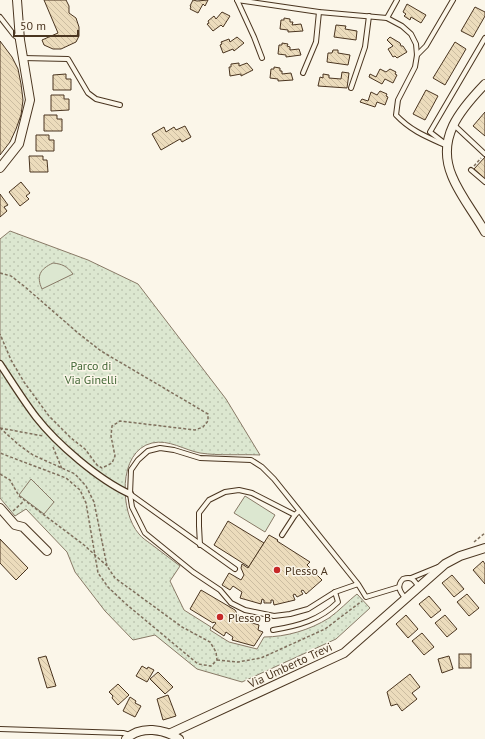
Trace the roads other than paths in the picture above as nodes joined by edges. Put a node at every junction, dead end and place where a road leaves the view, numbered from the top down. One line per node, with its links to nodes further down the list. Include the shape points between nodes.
1 (17, 0): 10 (street)
2 (237, 0): 5 (lane); 13 (lane)
3 (397, 0): 8 (lane)
4 (453, 0): 11 (lane, via 426,46)
5 (319, 12): 7 (lane); 14 (lane, via 316,42)
6 (0, 16): 10 (lane)
7 (369, 16): 8 (lane); 16 (lane, via 365,47)
8 (387, 18): 11 (lane, via 411,34 416,44)
9 (485, 38): 19 (lane, via 430,132)
10 (20, 40): 12 (street)
11 (417, 55): 19 (lane, via 415,67 398,100 396,115 404,125)
12 (23, 58): 17 (lane, via 68,59 88,93 96,99); 21 (street, via 30,100 19,144)
13 (262, 58)
14 (303, 73)
15 (485, 84): 18 (street, via 458,114)
16 (351, 88)
17 (120, 105)
18 (453, 124): 19 (street); 20 (lane)
19 (448, 146): 24 (street, via 452,176)
20 (485, 154)
21 (0, 168)
22 (471, 170): 23 (lane)
23 (485, 182)
24 (485, 232)
25 (0, 364): 26 (street, via 36,417 53,436 92,471)
26 (130, 494): 28 (lane, via 130,470 148,451 160,448 200,458 251,460 274,479); 31 (lane); 40 (lane, via 132,507 145,533 193,572 220,590 231,603 245,610 274,616 290,614 308,609)
27 (0, 508): 33 (street, via 15,525 23,527)
28 (299, 511): 29 (lane); 37 (lane)
29 (295, 515): 30 (lane); 31 (lane, via 252,493 239,490 225,492 209,500 199,513)
30 (282, 535)
31 (200, 545): 35 (lane)
32 (485, 548): 34 (street, Via Umberto Trevi)
33 (47, 551)
34 (445, 564): 36 (lane, Via Umberto Trevi); 39 (street, Via Umberto Trevi)
35 (235, 569)
36 (411, 578): 38 (lane, Via Umberto Trevi, via 403,578); 39 (lane)
37 (358, 584): 38 (lane, Via Umberto Trevi, via 366,597); 40 (lane)
38 (399, 587): 41 (lane)
39 (419, 587): 41 (street, Via Umberto Trevi)
40 (335, 592): 42 (lane, via 338,602 328,612 299,625)
41 (406, 598): 44 (street, Via Umberto Trevi, via 344,653)
42 (273, 630)
43 (0, 729): 45 (lane, via 123,733)
44 (171, 734): 45 (street, via 150,730 139,731); 46 (street)
45 (128, 737)
46 (179, 739)

